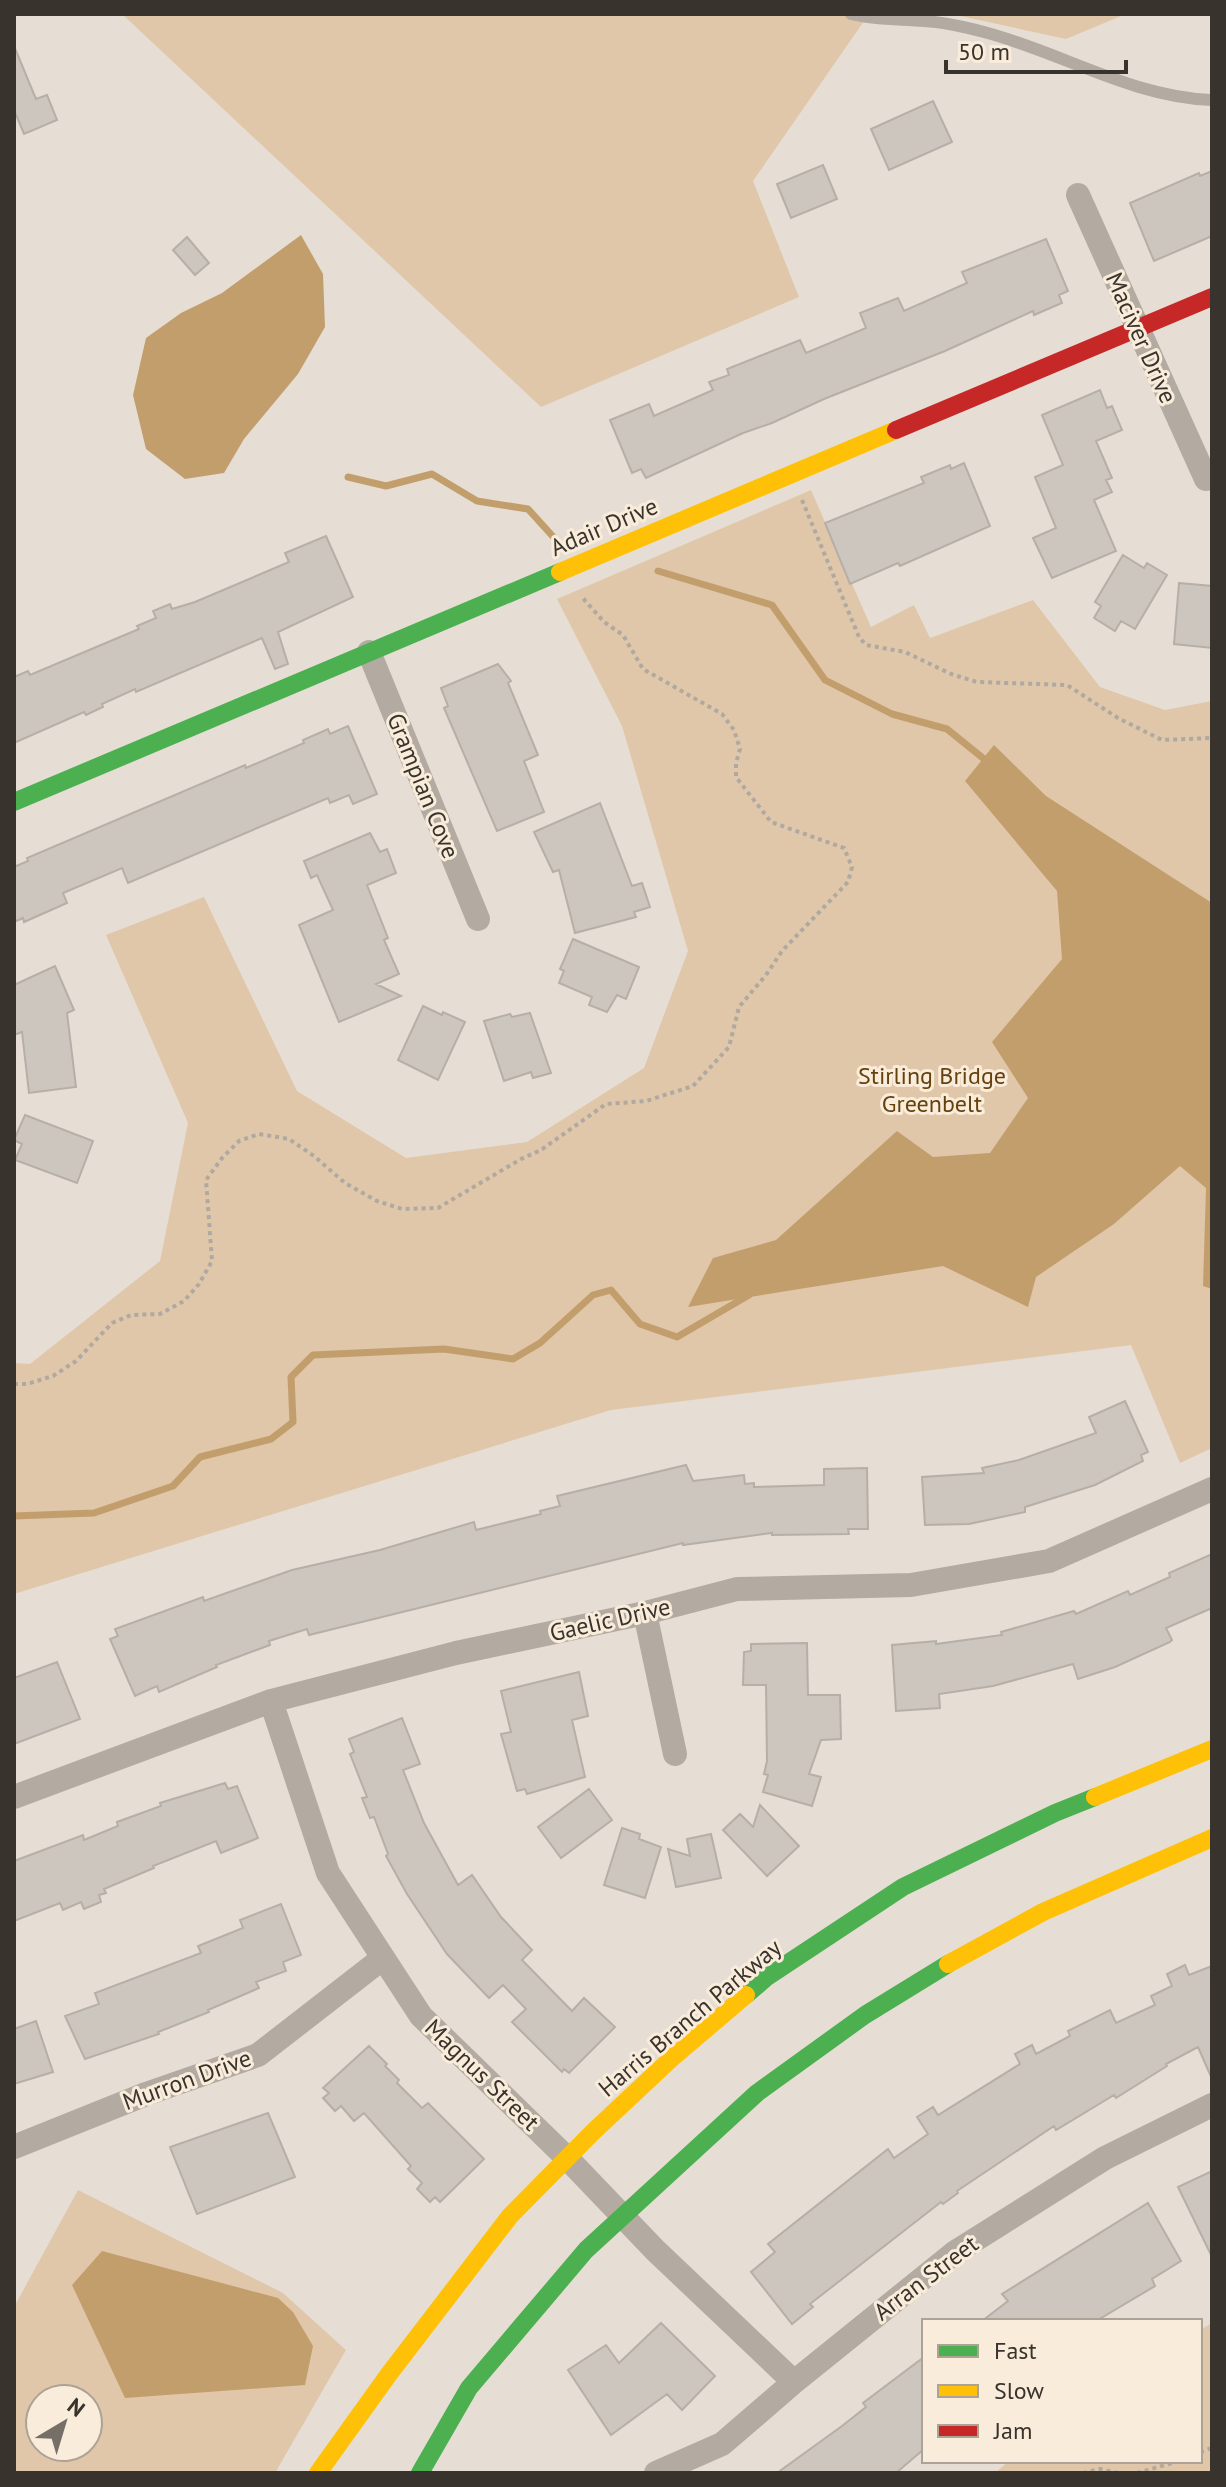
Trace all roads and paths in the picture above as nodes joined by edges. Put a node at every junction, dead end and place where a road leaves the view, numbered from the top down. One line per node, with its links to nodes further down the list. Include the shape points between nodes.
1 (851, 14): 2 (lane, via 982,32 1179,99)
2 (1212, 100)
3 (1078, 195): 5 (street, Maciver Drive)
4 (1212, 297): 5 (main road, Adair Drive)
5 (1136, 329): 6 (street, Maciver Drive); 9 (main road, Adair Drive)
6 (1206, 479)
7 (801, 498): 10 (path, via 866,645 905,652 977,682 1067,685 1162,740)
8 (580, 594): 13 (path, via 623,635 643,669 722,714 740,749 736,777 746,793 771,822 844,848 852,867 848,882 782,951 739,1007 729,1047 693,1086 646,1101 606,1104 541,1150 438,1208 402,1209 377,1201 289,1139 259,1134 239,1141 206,1180 212,1261 184,1301 160,1314 131,1315 112,1323 76,1361 53,1376)
9 (369, 652): 11 (main road, Adair Drive); 12 (street, Grampian Cove)
10 (1212, 738)
11 (14, 802)
12 (478, 919)
13 (14, 1384)
14 (1212, 1489): 15 (street, Gaelic Drive, via 1049,1561 911,1585 737,1589)
15 (645, 1613): 16 (street, Gaelic Drive, via 456,1653); 18 (street)
16 (271, 1701): 19 (street, Gaelic Drive); 21 (street, Magnus Street, via 328,1873)
17 (1212, 1749): 24 (main road, Harris Branch Parkway, via 1055,1813 903,1887 767,1977)
18 (675, 1754)
19 (14, 1797)
20 (1212, 1838): 25 (main road, via 1043,1912 865,2015 757,2093)
21 (383, 1958): 23 (street, Murron Drive, via 258,2055); 24 (street, Magnus Street, via 421,2016)
22 (1212, 2105): 26 (street, Arran Street, via 1105,2158 954,2253)
23 (14, 2147)
24 (567, 2158): 25 (street, Magnus Street); 28 (main road, Harris Branch Parkway, via 510,2216)
25 (623, 2218): 26 (street, Magnus Street); 29 (main road, via 586,2250 469,2388)
26 (794, 2382): 30 (street, Arran Street, via 722,2444)
27 (1172, 2463): 33 (path)
28 (318, 2473)
29 (420, 2473)
30 (656, 2473)
31 (1083, 2473): 32 (path)
32 (1118, 2473)
33 (1137, 2473)

